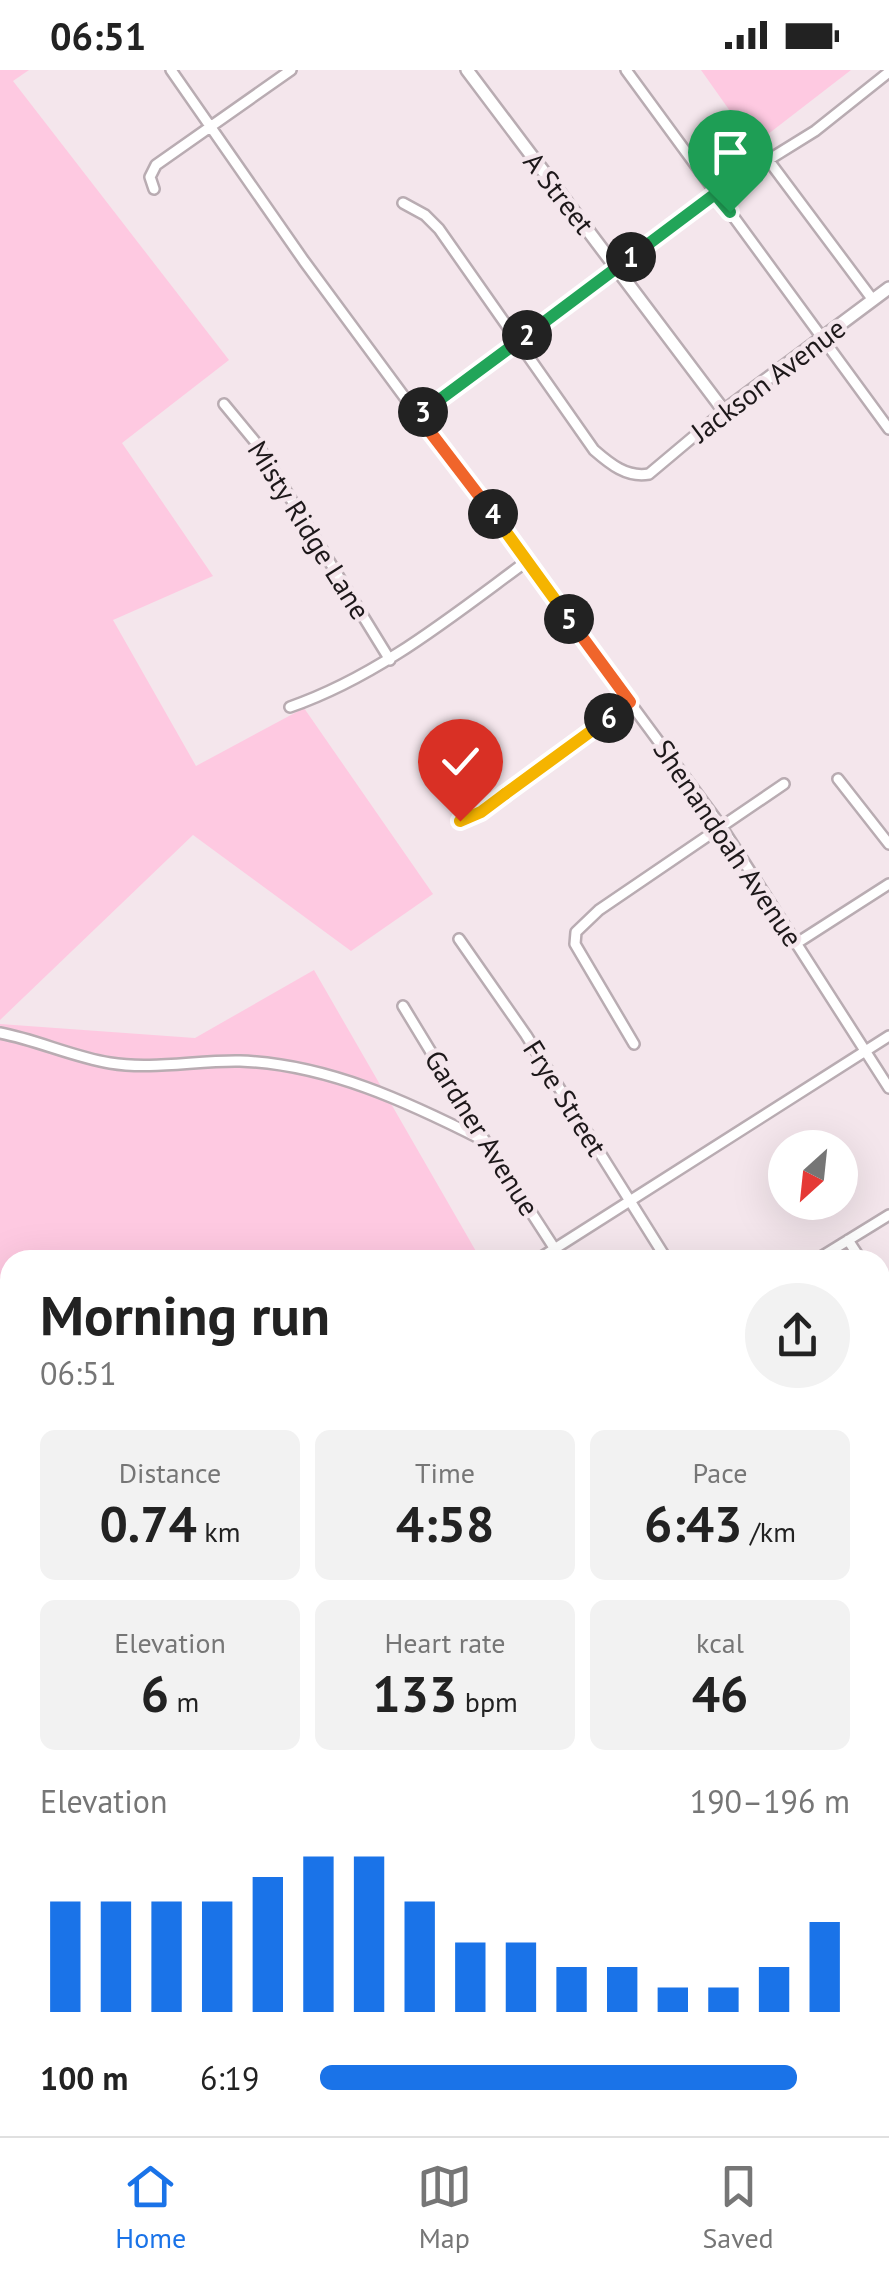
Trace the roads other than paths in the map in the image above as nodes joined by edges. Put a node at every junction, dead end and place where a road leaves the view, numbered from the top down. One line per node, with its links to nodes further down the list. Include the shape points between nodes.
1 (170, 70): 6 (street, Shenandoah Avenue)
2 (291, 70): 6 (street)
3 (467, 70): 11 (street, A Street)
4 (626, 70): 9 (street)
5 (889, 72): 7 (street)
6 (211, 126): 8 (street, via 153,168); 18 (street, Shenandoah Avenue)
7 (770, 160): 9 (street); 13 (street)
8 (154, 189)
9 (715, 194): 11 (street); 14 (street)
10 (403, 203): 15 (street, via 439,228)
11 (617, 268): 15 (street); 17 (street, A Street)
12 (889, 288): 13 (street, Jackson Avenue)
13 (873, 300): 14 (street, Jackson Avenue)
14 (823, 338): 17 (street, Jackson Avenue); 19 (street)
15 (518, 341): 17 (street, Jackson Avenue, via 596,452 629,474 649,474); 18 (street)
16 (224, 404): 21 (street, Misty Ridge Lane, via 257,444)
17 (724, 410)
18 (418, 416): 20 (street, Shenandoah Avenue)
19 (889, 429)
20 (528, 561): 21 (street); 22 (street, Shenandoah Avenue)
21 (390, 660): 23 (street)
22 (630, 702): 26 (street); 27 (street, Shenandoah Avenue)
23 (290, 707)
24 (838, 779): 28 (street)
25 (784, 784): 27 (street)
26 (460, 821)
27 (721, 826): 31 (street, Shenandoah Avenue); 35 (street, via 576,932 575,944)
28 (889, 844)
29 (889, 884): 31 (street)
30 (459, 939): 39 (street, Frye Street)
31 (797, 943): 36 (street, Shenandoah Avenue)
32 (403, 1006): 38 (street, Gardner Avenue)
33 (0, 1033): 38 (street, via 111,1064 215,1061 322,1072)
34 (889, 1036): 36 (street)
35 (634, 1044)
36 (866, 1050): 37 (street, Shenandoah Avenue); 39 (street)
37 (889, 1088)
38 (484, 1142): 42 (street, Gardner Avenue)
39 (630, 1201): 42 (street); 43 (street, Frye Street)
40 (889, 1214): 41 (street)
41 (848, 1240): 44 (street); 45 (street)
42 (555, 1250)
43 (662, 1250)
44 (832, 1250)
45 (854, 1250)

